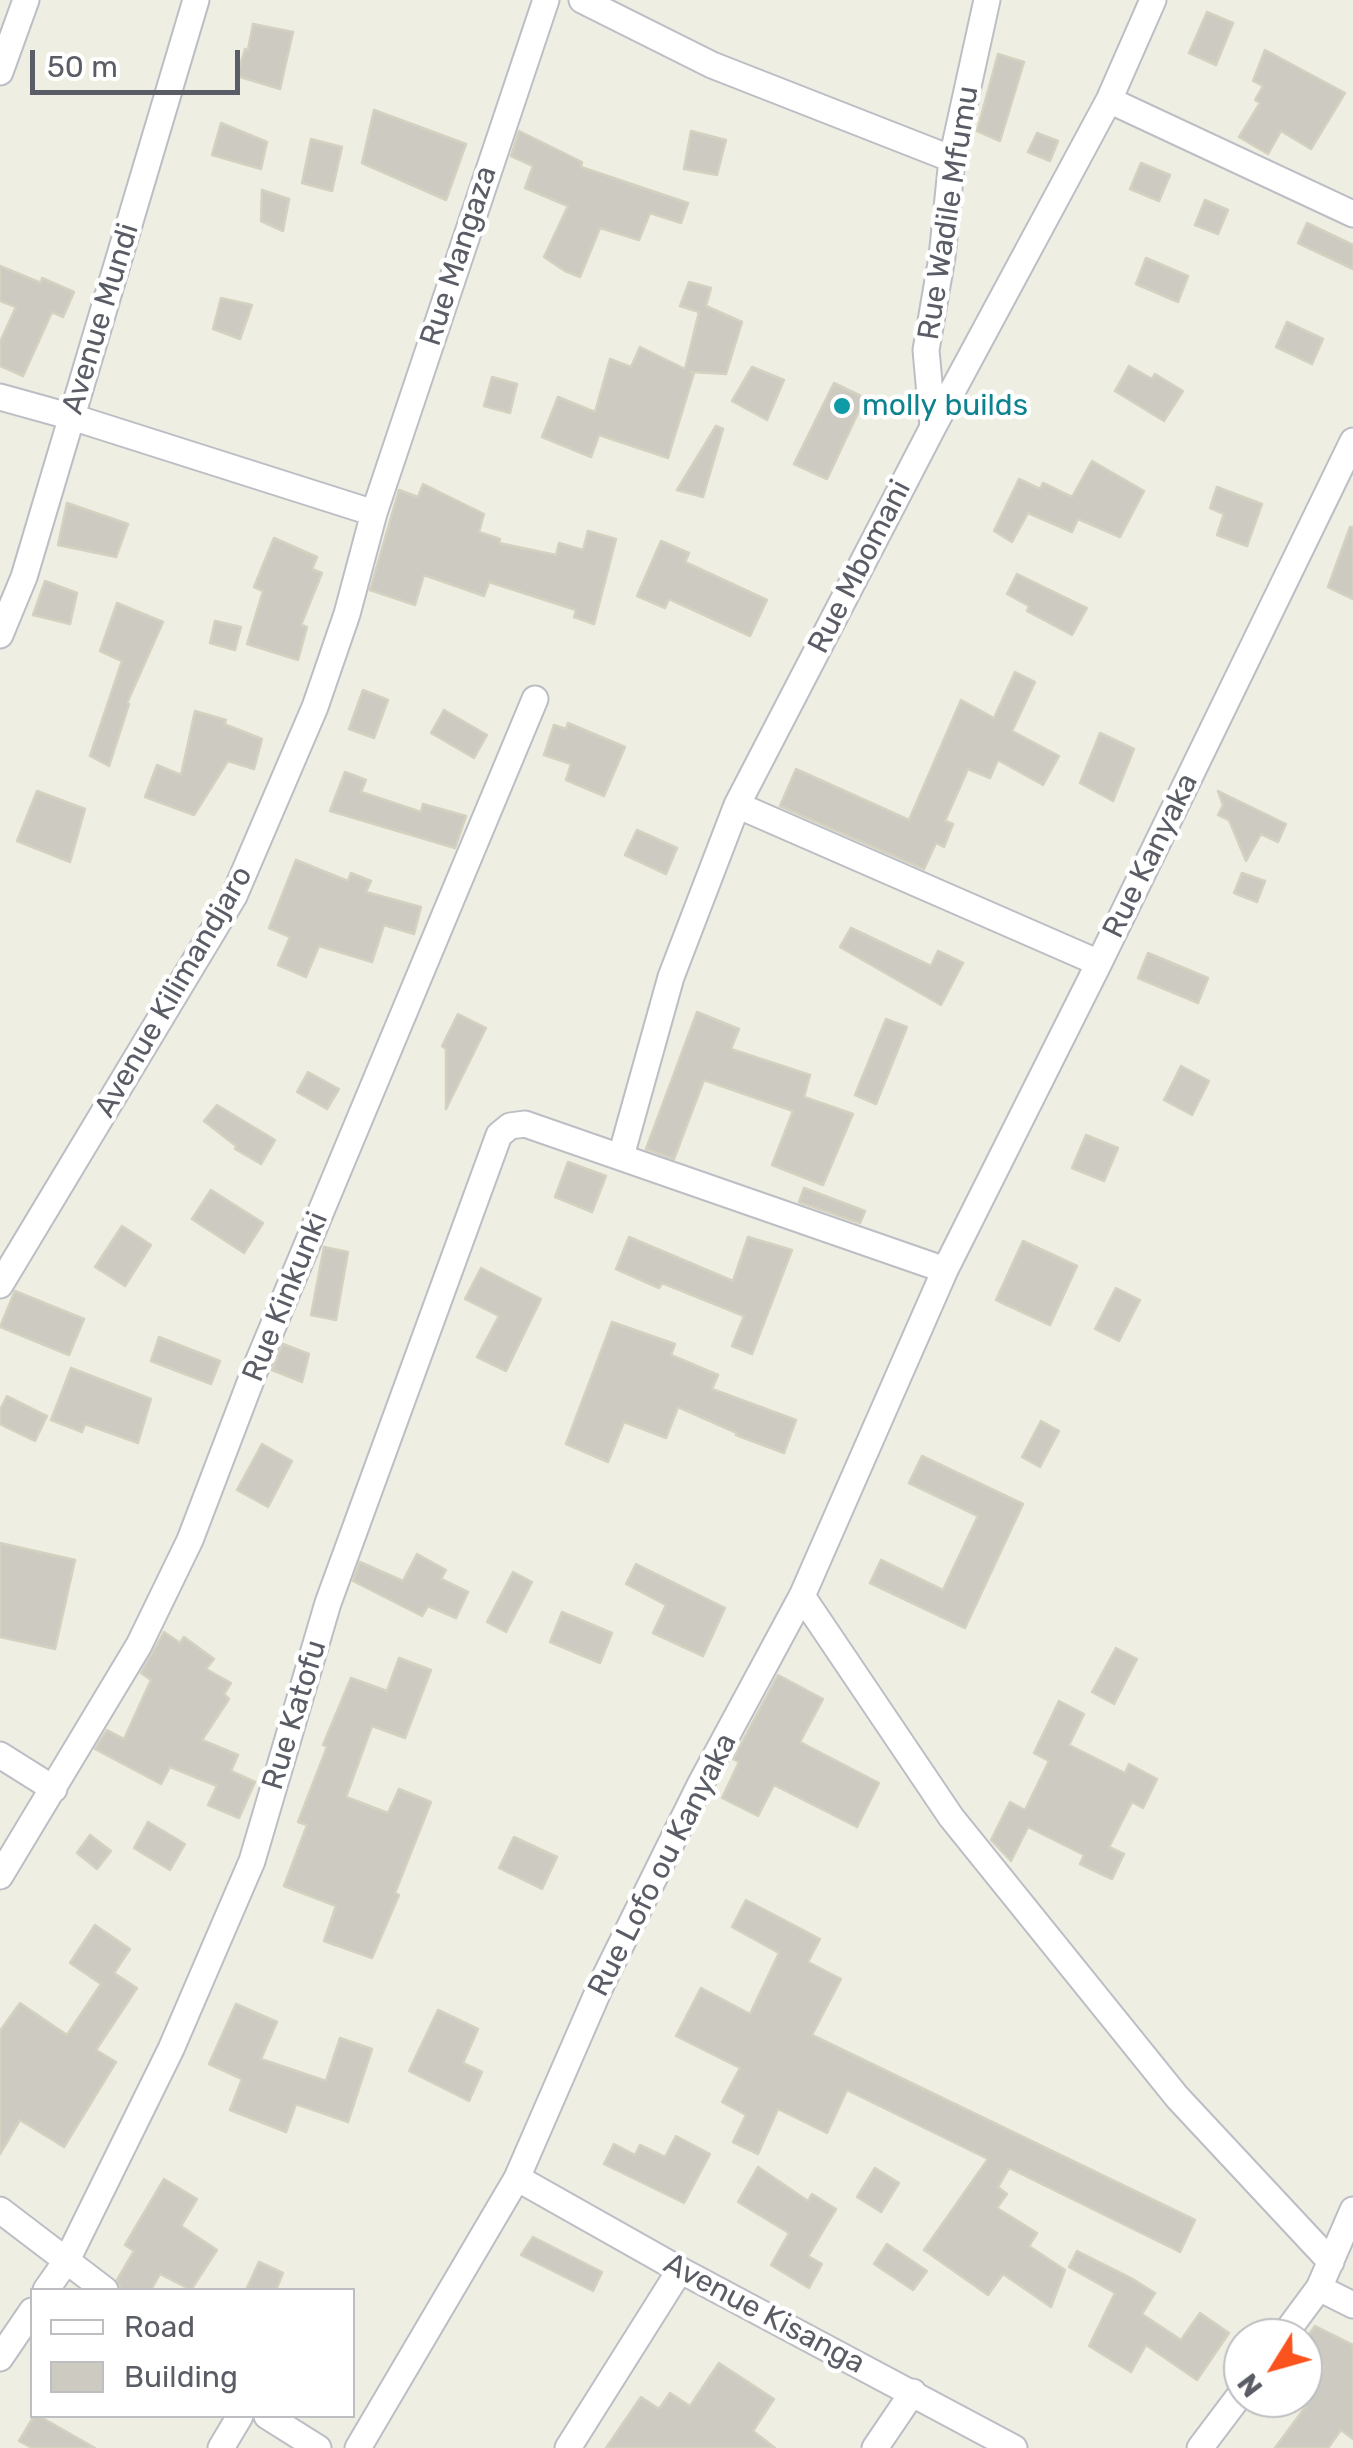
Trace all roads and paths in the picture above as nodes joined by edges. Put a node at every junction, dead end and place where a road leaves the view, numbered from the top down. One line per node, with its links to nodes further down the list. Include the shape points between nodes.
1 (26, 0): 7 (street)
2 (196, 0): 12 (street, Avenue Mundi)
3 (546, 0): 15 (street, Rue Mangaza)
4 (582, 0): 9 (street, via 712,65)
5 (988, 0): 9 (street, Rue Wadile Mfumu)
6 (1153, 0): 8 (street, Rue Mbomani)
7 (0, 72)
8 (1110, 100): 10 (street); 13 (street, Rue Mbomani)
9 (952, 158): 13 (street, Rue Wadile Mfumu, via 926,350)
10 (1353, 214)
11 (0, 397): 12 (street)
12 (72, 417): 15 (street); 16 (street, Avenue Mundi)
13 (933, 426): 18 (street, Rue Mbomani)
14 (1353, 441): 19 (street, Rue Kanyaka)
15 (374, 513): 22 (street, Avenue Kilimandjaro, via 316,708 234,896)
16 (0, 635)
17 (535, 699): 25 (street, Rue Kinkunki, via 190,1540 139,1646)
18 (737, 805): 19 (street); 20 (street, Rue Mbomani, via 671,976)
19 (1099, 963): 21 (street, Rue Kanyaka)
20 (621, 1156): 21 (street); 30 (street, Rue Katofu, via 525,1124 499,1135 328,1603 252,1860 171,2049)
21 (945, 1270): 23 (street, Rue Lofo ou Kanyaka)
22 (0, 1285)
23 (802, 1596): 27 (street, Rue Lofo ou Kanyaka, via 601,1986); 31 (street, via 951,1817 1177,2098)
24 (0, 1754): 25 (street)
25 (54, 1789): 26 (street, Rue Kinkunki)
26 (0, 1876)
27 (516, 2178): 32 (street, Avenue Kisanga); 46 (street, Rue Lofo ou Kanyaka)
28 (0, 2210): 30 (street)
29 (1353, 2210): 31 (street)
30 (67, 2260): 33 (street, Rue Katofu); 34 (street)
31 (1331, 2262): 35 (street)
32 (680, 2270): 40 (street, Avenue Kisanga); 47 (street)
33 (47, 2288)
34 (102, 2288)
35 (1320, 2288): 36 (street); 38 (street)
36 (1353, 2305)
37 (30, 2313): 39 (street)
38 (1297, 2318)
39 (0, 2358)
40 (913, 2392): 48 (street); 49 (street, Avenue Kisanga)
41 (239, 2418): 44 (street)
42 (270, 2418): 45 (street)
43 (1223, 2418): 50 (street)
44 (221, 2448)
45 (318, 2448)
46 (358, 2448)
47 (568, 2448)
48 (875, 2448)
49 (1014, 2448)
50 (1200, 2448)

